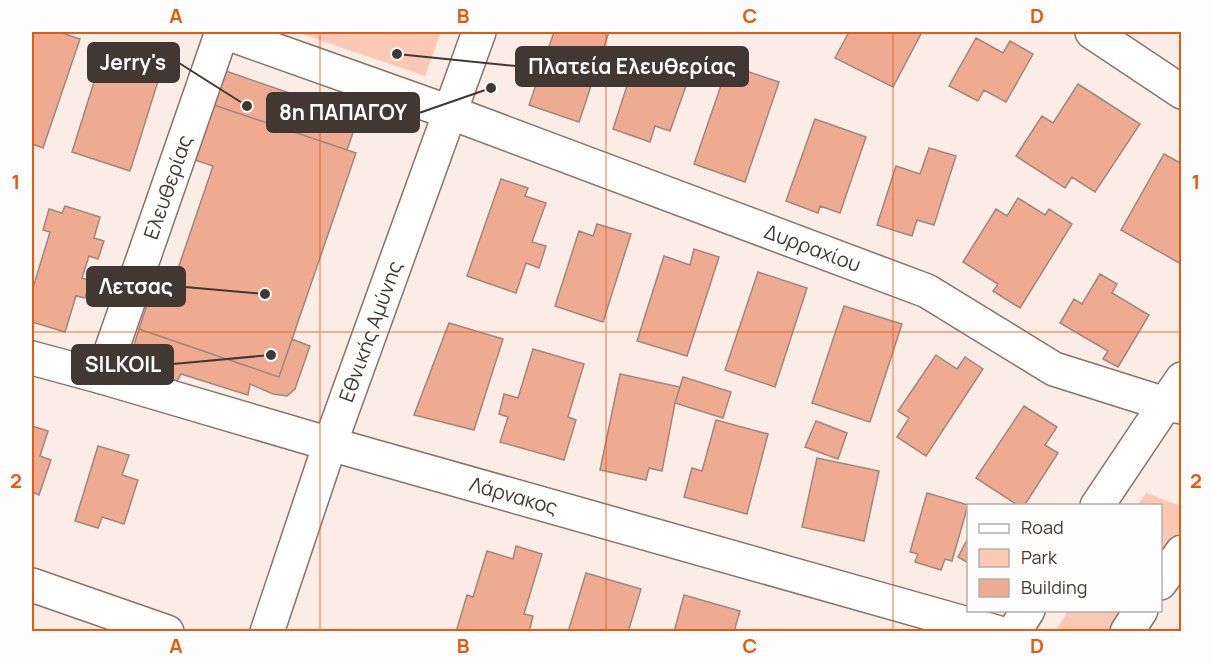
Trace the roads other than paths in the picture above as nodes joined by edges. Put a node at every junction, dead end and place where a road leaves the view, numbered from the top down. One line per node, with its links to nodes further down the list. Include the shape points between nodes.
1 (223, 32): 5 (street, Δυρραχίου); 7 (street, Ελευθερίας)
2 (479, 32): 5 (street, Εθνικής Αμύνης)
3 (1092, 32): 4 (street)
4 (1182, 92)
5 (449, 112): 8 (street, Δυρραχίου, via 927,291 1054,369); 9 (street, Εθνικής Αμύνης)
6 (32, 358): 7 (street, Λάρνακος)
7 (102, 377): 9 (street, Λάρνακος)
8 (1176, 396): 10 (street)
9 (330, 444): 17 (street, Εθνικής Αμύνης); 18 (street, Λάρνακος)
10 (1098, 504)
11 (1182, 552): 12 (street)
12 (1162, 582)
13 (32, 585): 16 (street)
14 (1027, 612): 19 (street)
15 (1140, 612): 20 (street)
16 (167, 632)
17 (267, 632)
18 (996, 632)
19 (1014, 632)
20 (1127, 632)

